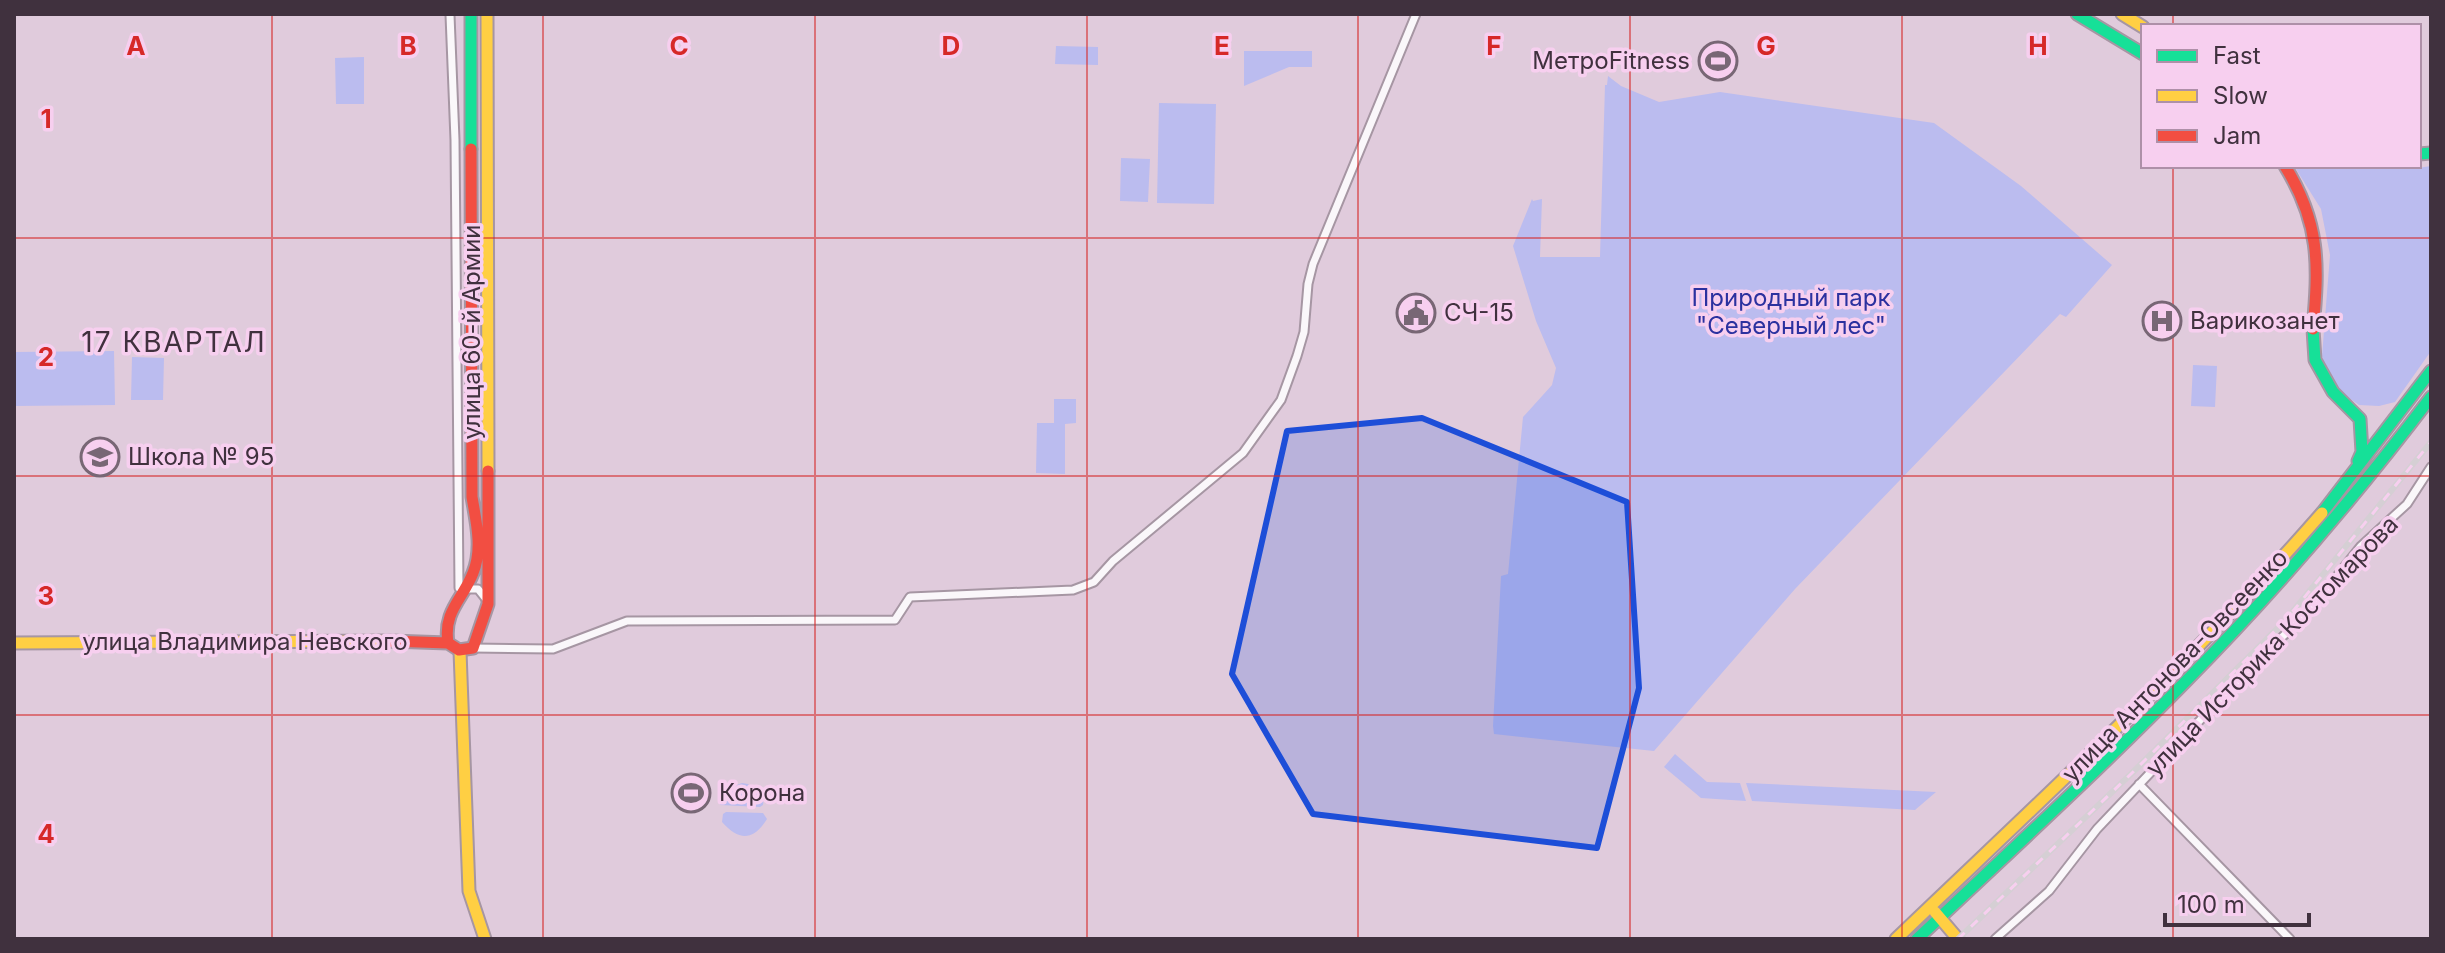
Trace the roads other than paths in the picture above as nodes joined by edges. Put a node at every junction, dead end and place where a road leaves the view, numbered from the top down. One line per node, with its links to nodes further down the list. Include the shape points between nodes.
1 (471, 14): 12 (main road, улица 60-й Армии)
2 (487, 14): 9 (main road, улица 60-й Армии)
3 (495, 14): 9 (main road)
4 (1416, 14): 25 (street, via 1313,264 1304,332 1281,400 1243,453 1094,582 1073,590 910,597 895,620 627,621 553,649)
5 (2077, 14): 10 (main road)
6 (2122, 14): 8 (main road)
7 (450, 15): 21 (street)
8 (2141, 26)
9 (487, 50): 13 (main road, улица 60-й Армии)
10 (2141, 53)
11 (2286, 168): 16 (main road, via 2300,188 2317,249 2315,360 2329,391)
12 (472, 198): 13 (main road); 21 (main road, улица 60-й Армии, via 472,497 477,559)
13 (487, 198): 22 (main road, улица 60-й Армии)
14 (2431, 371): 17 (main road, улица Антонова-Овсеенко)
15 (2431, 397): 18 (main road, улица Антонова-Овсеенко)
16 (2362, 420): 17 (main road); 20 (main road, via 2362,452)
17 (2382, 435): 18 (main road); 20 (main road, улица Антонова-Овсеенко)
18 (2395, 445): 29 (main road, улица Антонова-Овсеенко, via 2222,645)
19 (2431, 467): 27 (street, улица Историка Костомарова, via 2407,504 2361,546 2292,628)
20 (2354, 472): 28 (main road, улица Антонова-Овсеенко, via 2211,634)
21 (462, 588): 22 (street, via 478,589); 24 (main road, улица 60-й Армии, via 447,628)
22 (488, 604): 25 (main road)
23 (14, 643): 24 (main road, улица Владимира Невского)
24 (448, 643): 26 (main road)
25 (473, 648): 26 (main road)
26 (460, 651): 30 (main road, via 469,891)
27 (2139, 784): 34 (street, улица Историка Костомарова, via 2074,855 2049,891); 35 (street, улица Историка Костомарова)
28 (1931, 908): 29 (main road); 31 (main road, улица Антонова-Овсеенко)
29 (1940, 917): 32 (main road, улица Антонова-Овсеенко); 33 (main road)
30 (485, 939)
31 (1896, 939)
32 (1917, 939)
33 (1958, 939)
34 (1995, 939)
35 (2290, 939)

